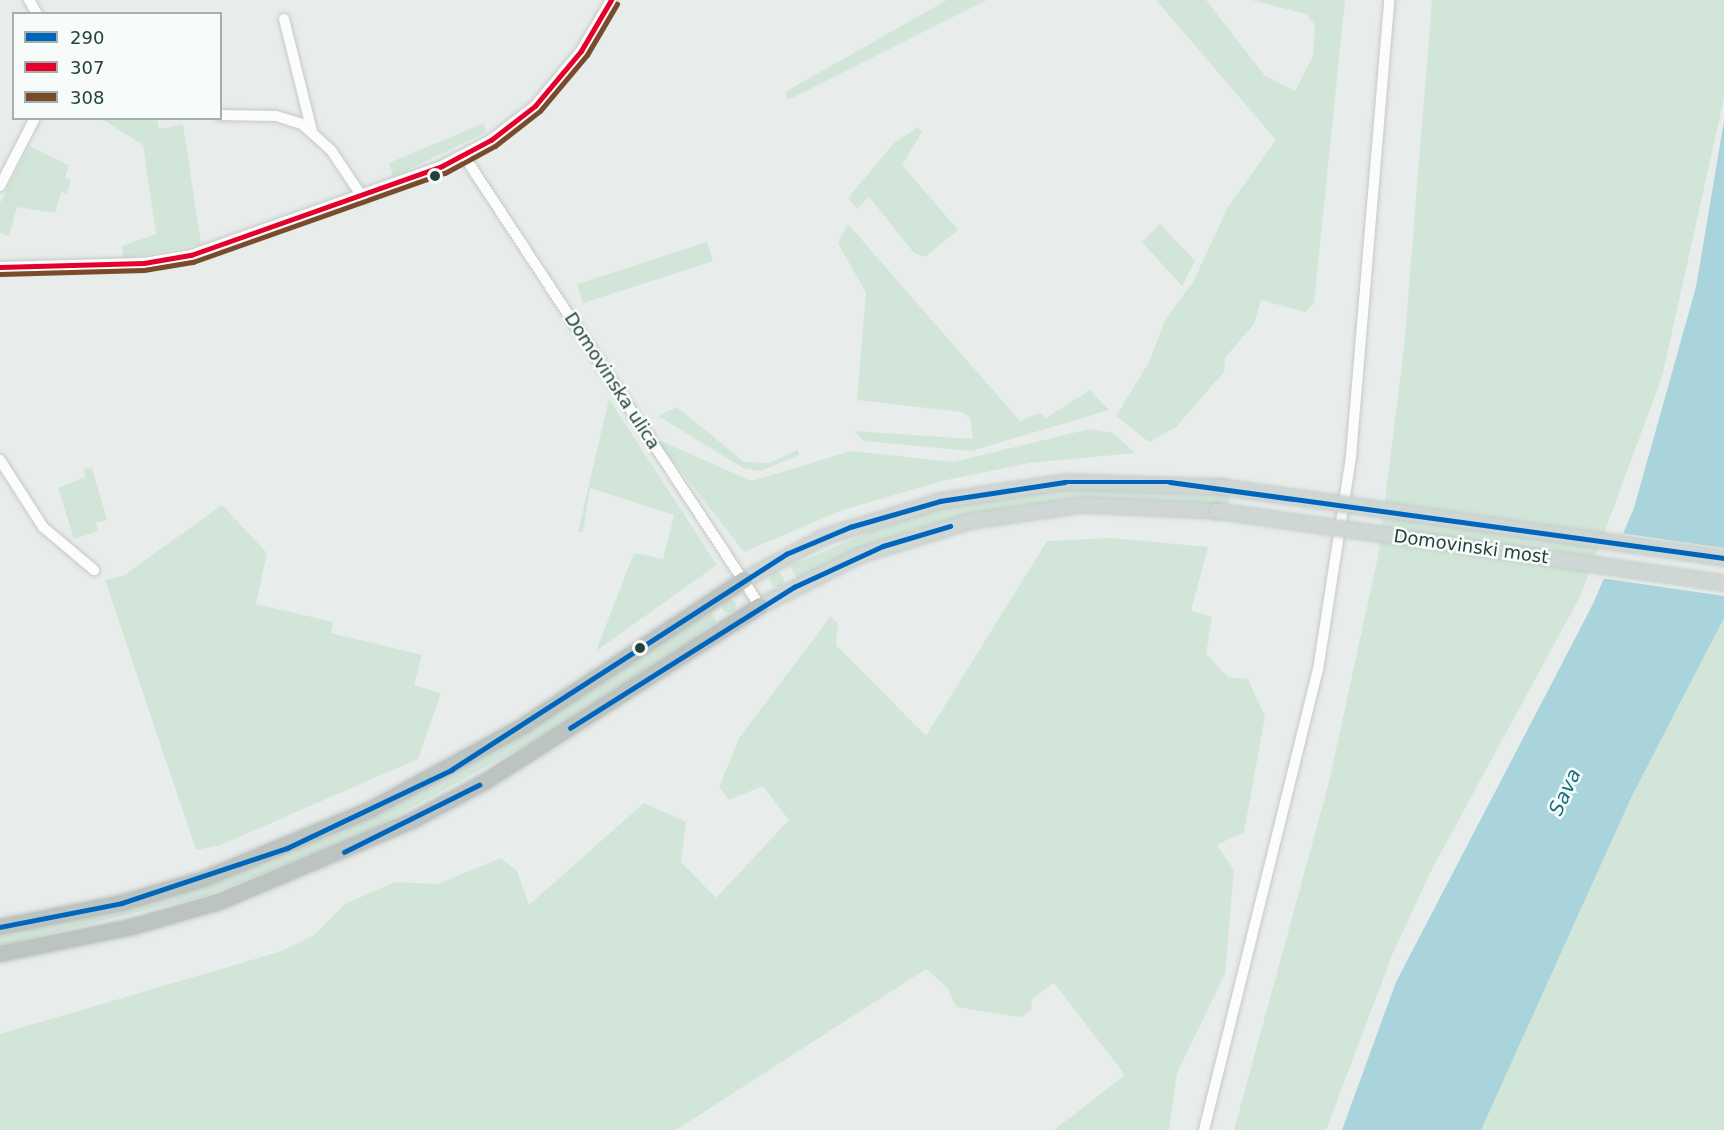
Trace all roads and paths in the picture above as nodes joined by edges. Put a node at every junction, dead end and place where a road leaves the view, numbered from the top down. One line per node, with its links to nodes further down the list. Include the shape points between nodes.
1 (611, 0): 7 (street, via 581,51 535,106)
2 (1389, 0): 19 (street, via 1351,456 1318,670)
3 (284, 19): 6 (street)
4 (222, 115): 6 (street, via 276,116)
5 (34, 120): 8 (street)
6 (312, 131): 9 (street)
7 (464, 156): 9 (street); 14 (street, Domovinska ulica)
8 (0, 186)
9 (363, 198): 10 (street, via 175,258)
10 (0, 267)
11 (0, 460): 13 (street, via 43,527)
12 (1724, 558): 14 (main road, Domovinski most, bridge, via 1221,487 1076,482 940,501 824,537)
13 (94, 570)
14 (744, 580): 16 (street, Domovinska ulica); 17 (highway, via 525,725 370,810 204,879 123,903)
15 (1724, 583): 16 (main road, Domovinski most, bridge, via 1217,511 1084,505 971,521 861,555)
16 (760, 606): 18 (highway, via 488,780 391,831 219,902 101,935)
17 (0, 927)
18 (0, 954)
19 (1204, 1130)

